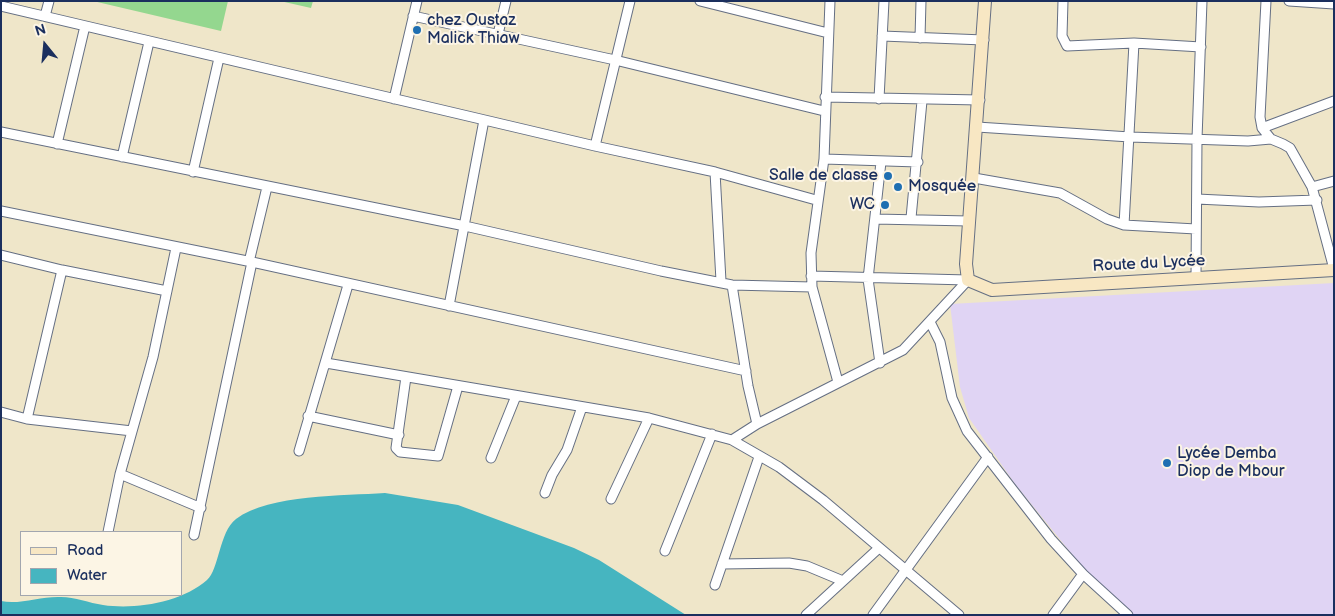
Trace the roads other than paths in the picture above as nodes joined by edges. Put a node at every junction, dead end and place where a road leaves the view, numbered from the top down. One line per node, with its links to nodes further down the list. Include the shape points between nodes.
1 (49, 1): 16 (street)
2 (417, 1): 17 (street)
3 (506, 1): 20 (street)
4 (630, 1): 28 (street)
5 (700, 1): 19 (street)
6 (830, 1): 19 (street)
7 (884, 1): 21 (street)
8 (921, 1): 22 (street)
9 (985, 1): 23 (main road)
10 (1063, 1): 25 (street, via 1062,36 1067,46)
11 (1202, 1): 26 (street)
12 (1266, 1): 38 (street)
13 (1290, 1): 14 (street)
14 (1334, 4)
15 (1, 6): 16 (street)
16 (45, 16): 18 (street)
17 (413, 16): 20 (street); 30 (street)
18 (85, 26): 24 (street); 43 (street)
19 (828, 33): 29 (street)
20 (498, 34): 28 (street)
21 (882, 36): 22 (street); 31 (street)
22 (920, 38): 23 (street)
23 (984, 40): 32 (main road)
24 (150, 42): 27 (street); 45 (street)
25 (1134, 44): 26 (street); 40 (street)
26 (1201, 47): 41 (street)
27 (219, 58): 30 (street); 49 (street)
28 (615, 60): 35 (street); 44 (street)
29 (825, 97): 31 (street); 35 (street)
30 (394, 99): 36 (street)
31 (879, 99): 33 (street)
32 (980, 100): 33 (street); 37 (main road)
33 (922, 101): 48 (street)
34 (1334, 101): 38 (street)
35 (824, 111): 46 (street)
36 (484, 120): 44 (street); 63 (street)
37 (977, 128): 40 (street); 51 (main road)
38 (1262, 128): 42 (street)
39 (1, 132): 43 (street)
40 (1130, 137): 41 (street); 62 (street)
41 (1197, 139): 42 (street); 55 (street)
42 (1271, 140): 53 (street, via 1290,148)
43 (58, 144): 45 (street)
44 (595, 146): 50 (street)
45 (122, 157): 49 (street)
46 (824, 159): 47 (street); 56 (street)
47 (880, 162): 48 (street); 60 (street)
48 (918, 162): 59 (street)
49 (193, 172): 54 (street)
50 (715, 172): 56 (street); 74 (street)
51 (974, 178): 61 (main road); 62 (street, via 1060,193)
52 (1334, 182): 53 (street)
53 (1312, 186): 57 (street)
54 (267, 187): 63 (street); 67 (street)
55 (1197, 199): 57 (street); 64 (street)
56 (816, 200): 70 (street)
57 (1317, 200): 68 (street)
58 (1, 211): 65 (street)
59 (911, 218): 60 (street); 61 (street)
60 (875, 219): 72 (street)
61 (970, 221): 73 (main road, via 966,264)
62 (1124, 225): 64 (street)
63 (465, 226): 74 (street, via 661,271); 79 (street)
64 (1196, 229): 71 (street)
65 (176, 248): 67 (street); 78 (street)
66 (1, 255): 69 (street)
67 (251, 262): 76 (street); 105 (street)
68 (1334, 269): 71 (main road, Route du Lycée)
69 (62, 270): 78 (street); 92 (street)
70 (811, 276): 72 (street); 77 (street)
71 (1196, 277): 73 (main road, Route du Lycée, via 992,290)
72 (868, 279): 73 (street); 82 (street)
73 (968, 280): 80 (street)
74 (721, 281): 75 (street)
75 (732, 284): 77 (street); 83 (street)
76 (348, 285): 79 (street); 81 (street)
77 (812, 287): 85 (street)
78 (167, 291): 94 (street)
79 (449, 306): 83 (street)
80 (930, 322): 82 (street, via 903,350); 100 (street, via 940,342 959,416)
81 (326, 363): 84 (street); 90 (street)
82 (880, 363): 85 (street)
83 (746, 371): 93 (street)
84 (406, 377): 86 (street); 95 (street)
85 (838, 382): 93 (street)
86 (458, 386): 87 (street); 95 (street, via 438,456 397,452)
87 (516, 396): 88 (street); 101 (street)
88 (582, 407): 91 (street); 103 (street, via 568,450)
89 (1, 412): 92 (street)
90 (308, 416): 95 (street); 98 (street)
91 (649, 418): 96 (street); 104 (street)
92 (27, 419): 94 (street)
93 (756, 424): 97 (street)
94 (132, 431): 102 (street)
95 (399, 434)
96 (712, 434): 97 (street); 109 (street)
97 (732, 440): 99 (street)
98 (299, 451)
99 (760, 457): 108 (street, via 823,500); 110 (street)
100 (988, 457): 111 (street); 112 (street, via 1051,539)
101 (491, 458)
102 (120, 474): 105 (street); 106 (street)
103 (544, 492)
104 (611, 499)
105 (200, 508): 107 (street)
106 (108, 531)
107 (194, 535)
108 (879, 548): 111 (street); 113 (street)
109 (665, 551)
110 (722, 564): 113 (street, via 788,563 808,566); 114 (street)
111 (906, 572): 115 (street); 116 (street)
112 (1083, 574): 118 (street); 119 (street)
113 (843, 581): 117 (street)
114 (715, 585)
115 (874, 614)
116 (956, 614)
117 (806, 615)
118 (1053, 615)
119 (1128, 615)

